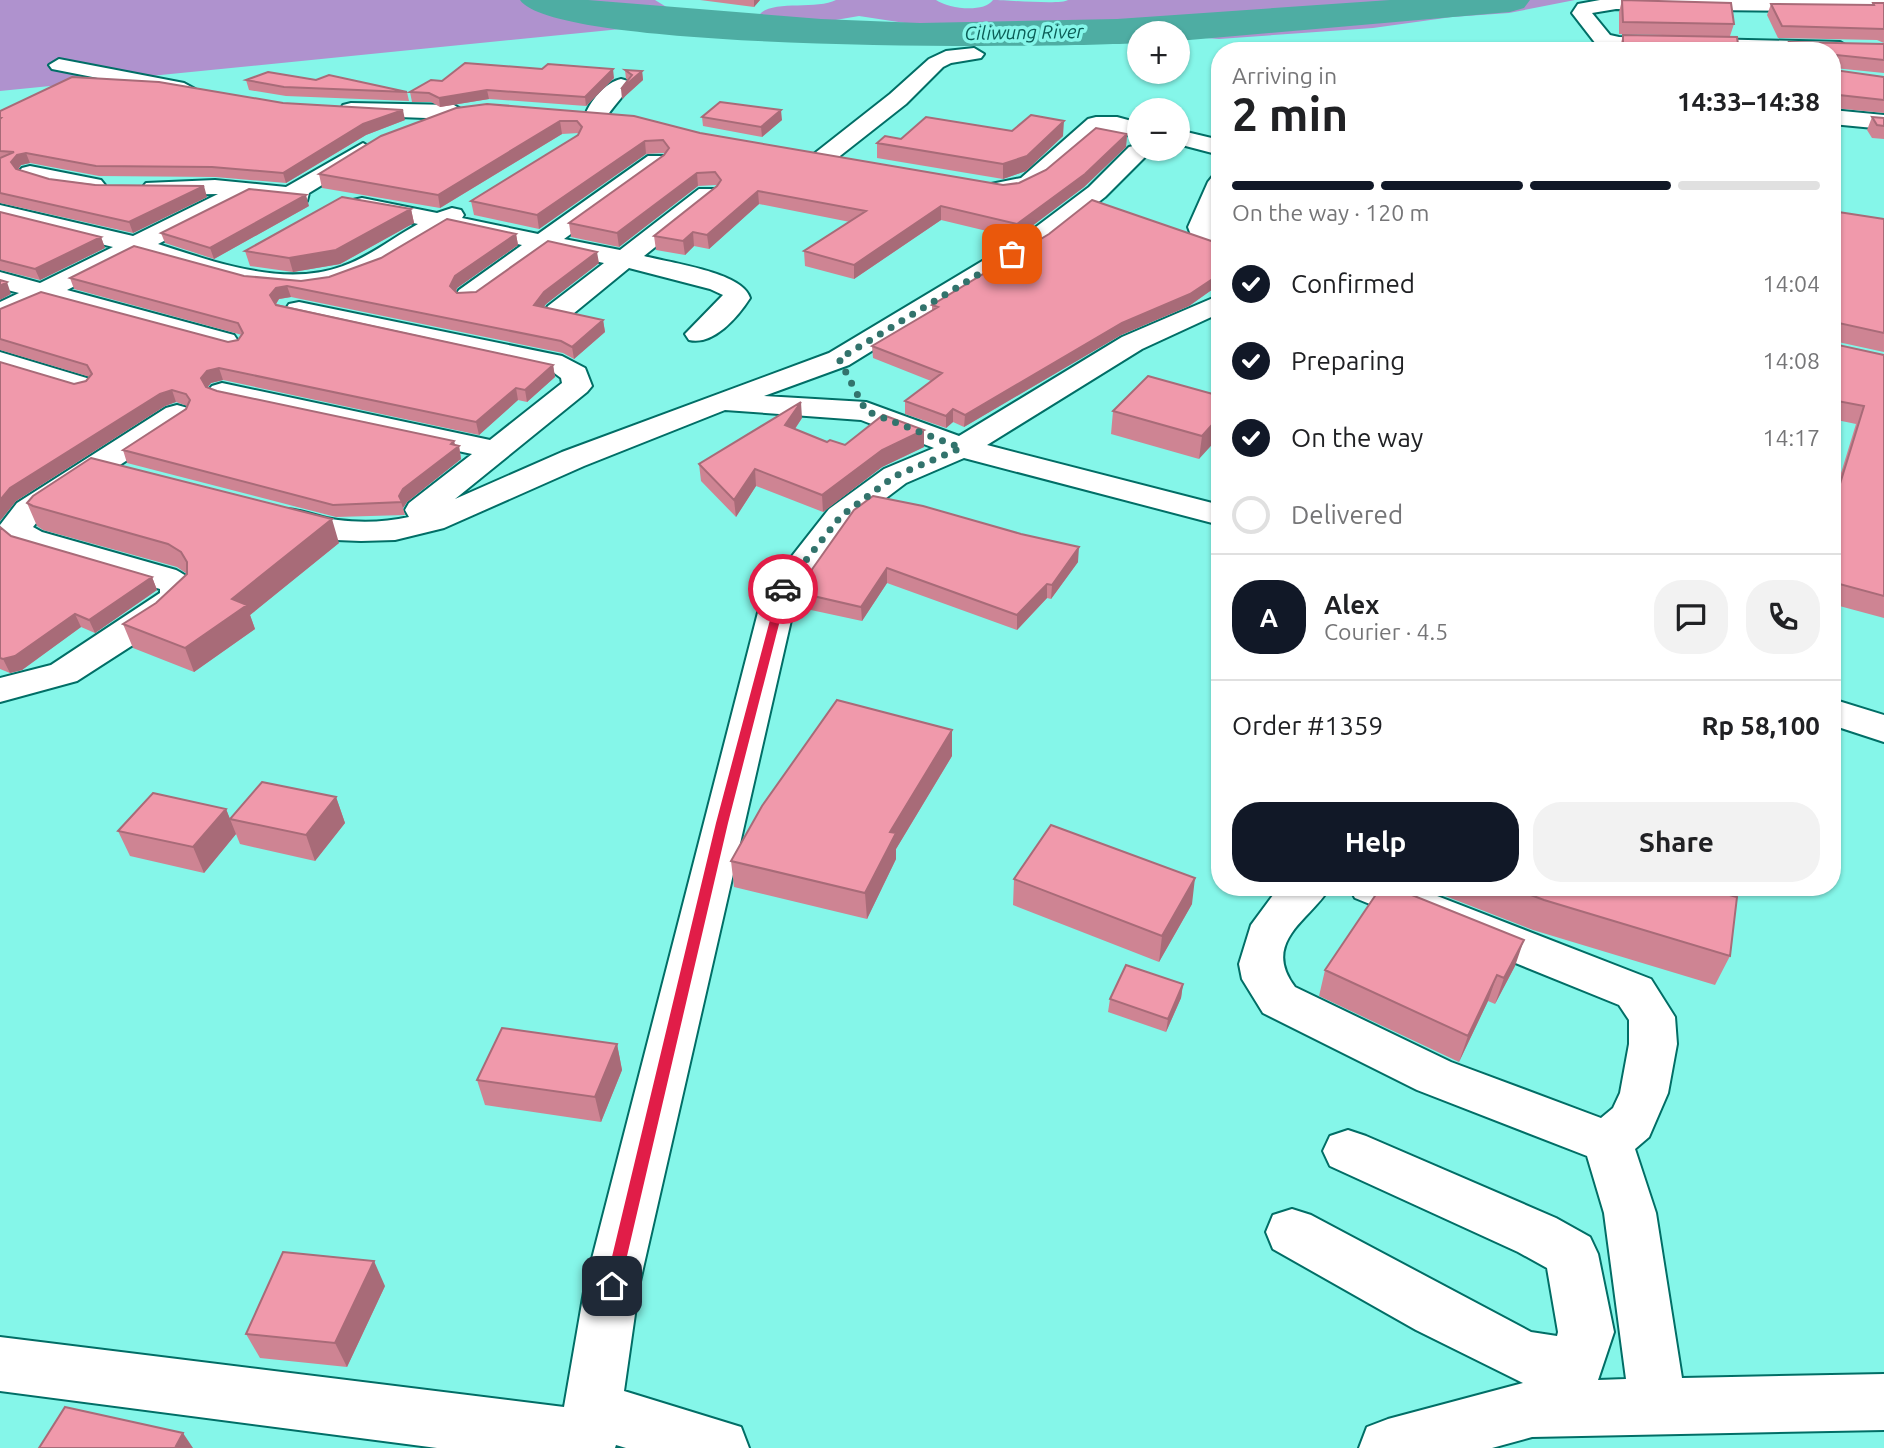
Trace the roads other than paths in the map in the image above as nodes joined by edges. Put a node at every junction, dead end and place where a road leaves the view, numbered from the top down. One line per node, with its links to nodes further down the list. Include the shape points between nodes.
1 (1833, 4): 2 (street); 3 (street); 4 (street, via 1585,8 1582,13 1597,34)
2 (1884, 6)
3 (1852, 22)
4 (1617, 42)
5 (1841, 48): 6 (street)
6 (1864, 48)
7 (974, 54): 24 (street, via 946,57 936,63)
8 (59, 65): 10 (street)
9 (621, 85): 15 (street)
10 (207, 92)
11 (480, 108): 13 (street)
12 (331, 109): 13 (street)
13 (454, 112): 31 (street, via 391,135)
14 (570, 113): 15 (street)
15 (596, 116): 16 (street)
16 (623, 118)
17 (1841, 118): 18 (street)
18 (1884, 122)
19 (1127, 137): 28 (street, via 1096,124 1019,188)
20 (1190, 138): 21 (street)
21 (1211, 144)
22 (796, 153): 24 (street)
23 (1127, 155): 51 (street, via 1097,192 1033,241)
24 (823, 158): 26 (street)
25 (656, 161): 36 (street)
26 (849, 163)
27 (30, 173): 29 (street, via 122,188)
28 (973, 184)
29 (246, 191): 31 (street); 38 (street)
30 (708, 194): 40 (street)
31 (290, 195): 35 (street)
32 (1211, 202): 37 (street, via 1200,227 1203,238)
33 (467, 205): 35 (street)
34 (0, 212): 38 (street)
35 (444, 220): 36 (street); 41 (street, via 350,273 293,283)
36 (542, 240): 40 (street); 44 (street)
37 (1211, 241)
38 (133, 244): 41 (street); 43 (street)
39 (250, 252): 41 (street)
40 (624, 259): 47 (street); 49 (street, via 735,291 733,303)
41 (216, 271)
42 (0, 279): 43 (street)
43 (44, 291): 48 (street); 50 (street)
44 (468, 296)
45 (1211, 307): 58 (street, via 1132,343)
46 (290, 308): 59 (street, via 562,365 575,374 578,386)
47 (558, 312)
48 (0, 313)
49 (699, 334)
50 (231, 343)
51 (839, 359): 55 (street); 56 (street)
52 (0, 361): 53 (street)
53 (80, 385)
54 (222, 392): 59 (street)
55 (719, 401): 56 (street); 64 (street, via 432,521)
56 (866, 411): 58 (street)
57 (177, 414): 60 (street)
58 (961, 448): 63 (street); 77 (street, via 895,476 841,516 780,593 612,1286)
59 (499, 451): 64 (street)
60 (93, 467): 61 (street); 65 (street, via 29,510 14,529 30,539 177,583 177,596 64,673)
61 (134, 477)
62 (256, 509): 64 (street, via 336,530)
63 (1211, 513)
64 (395, 530)
65 (0, 690)
66 (1841, 714): 67 (street)
67 (1884, 729)
68 (1296, 896): 70 (street, via 1273,922 1263,954 1263,976 1279,1000 1434,1076)
69 (1393, 896): 70 (street, via 1635,992 1653,1017 1653,1044 1644,1093 1632,1122)
70 (1608, 1142): 76 (street, via 1630,1213)
71 (1348, 1151): 74 (street, via 1571,1254 1586,1332)
72 (1292, 1232): 74 (street, via 1526,1358)
73 (0, 1364): 77 (street)
74 (1588, 1386): 76 (street); 79 (street, via 1532,1409)
75 (1884, 1402): 76 (street)
76 (1658, 1407)
77 (589, 1432): 78 (street)
78 (720, 1448)
79 (1388, 1448)

